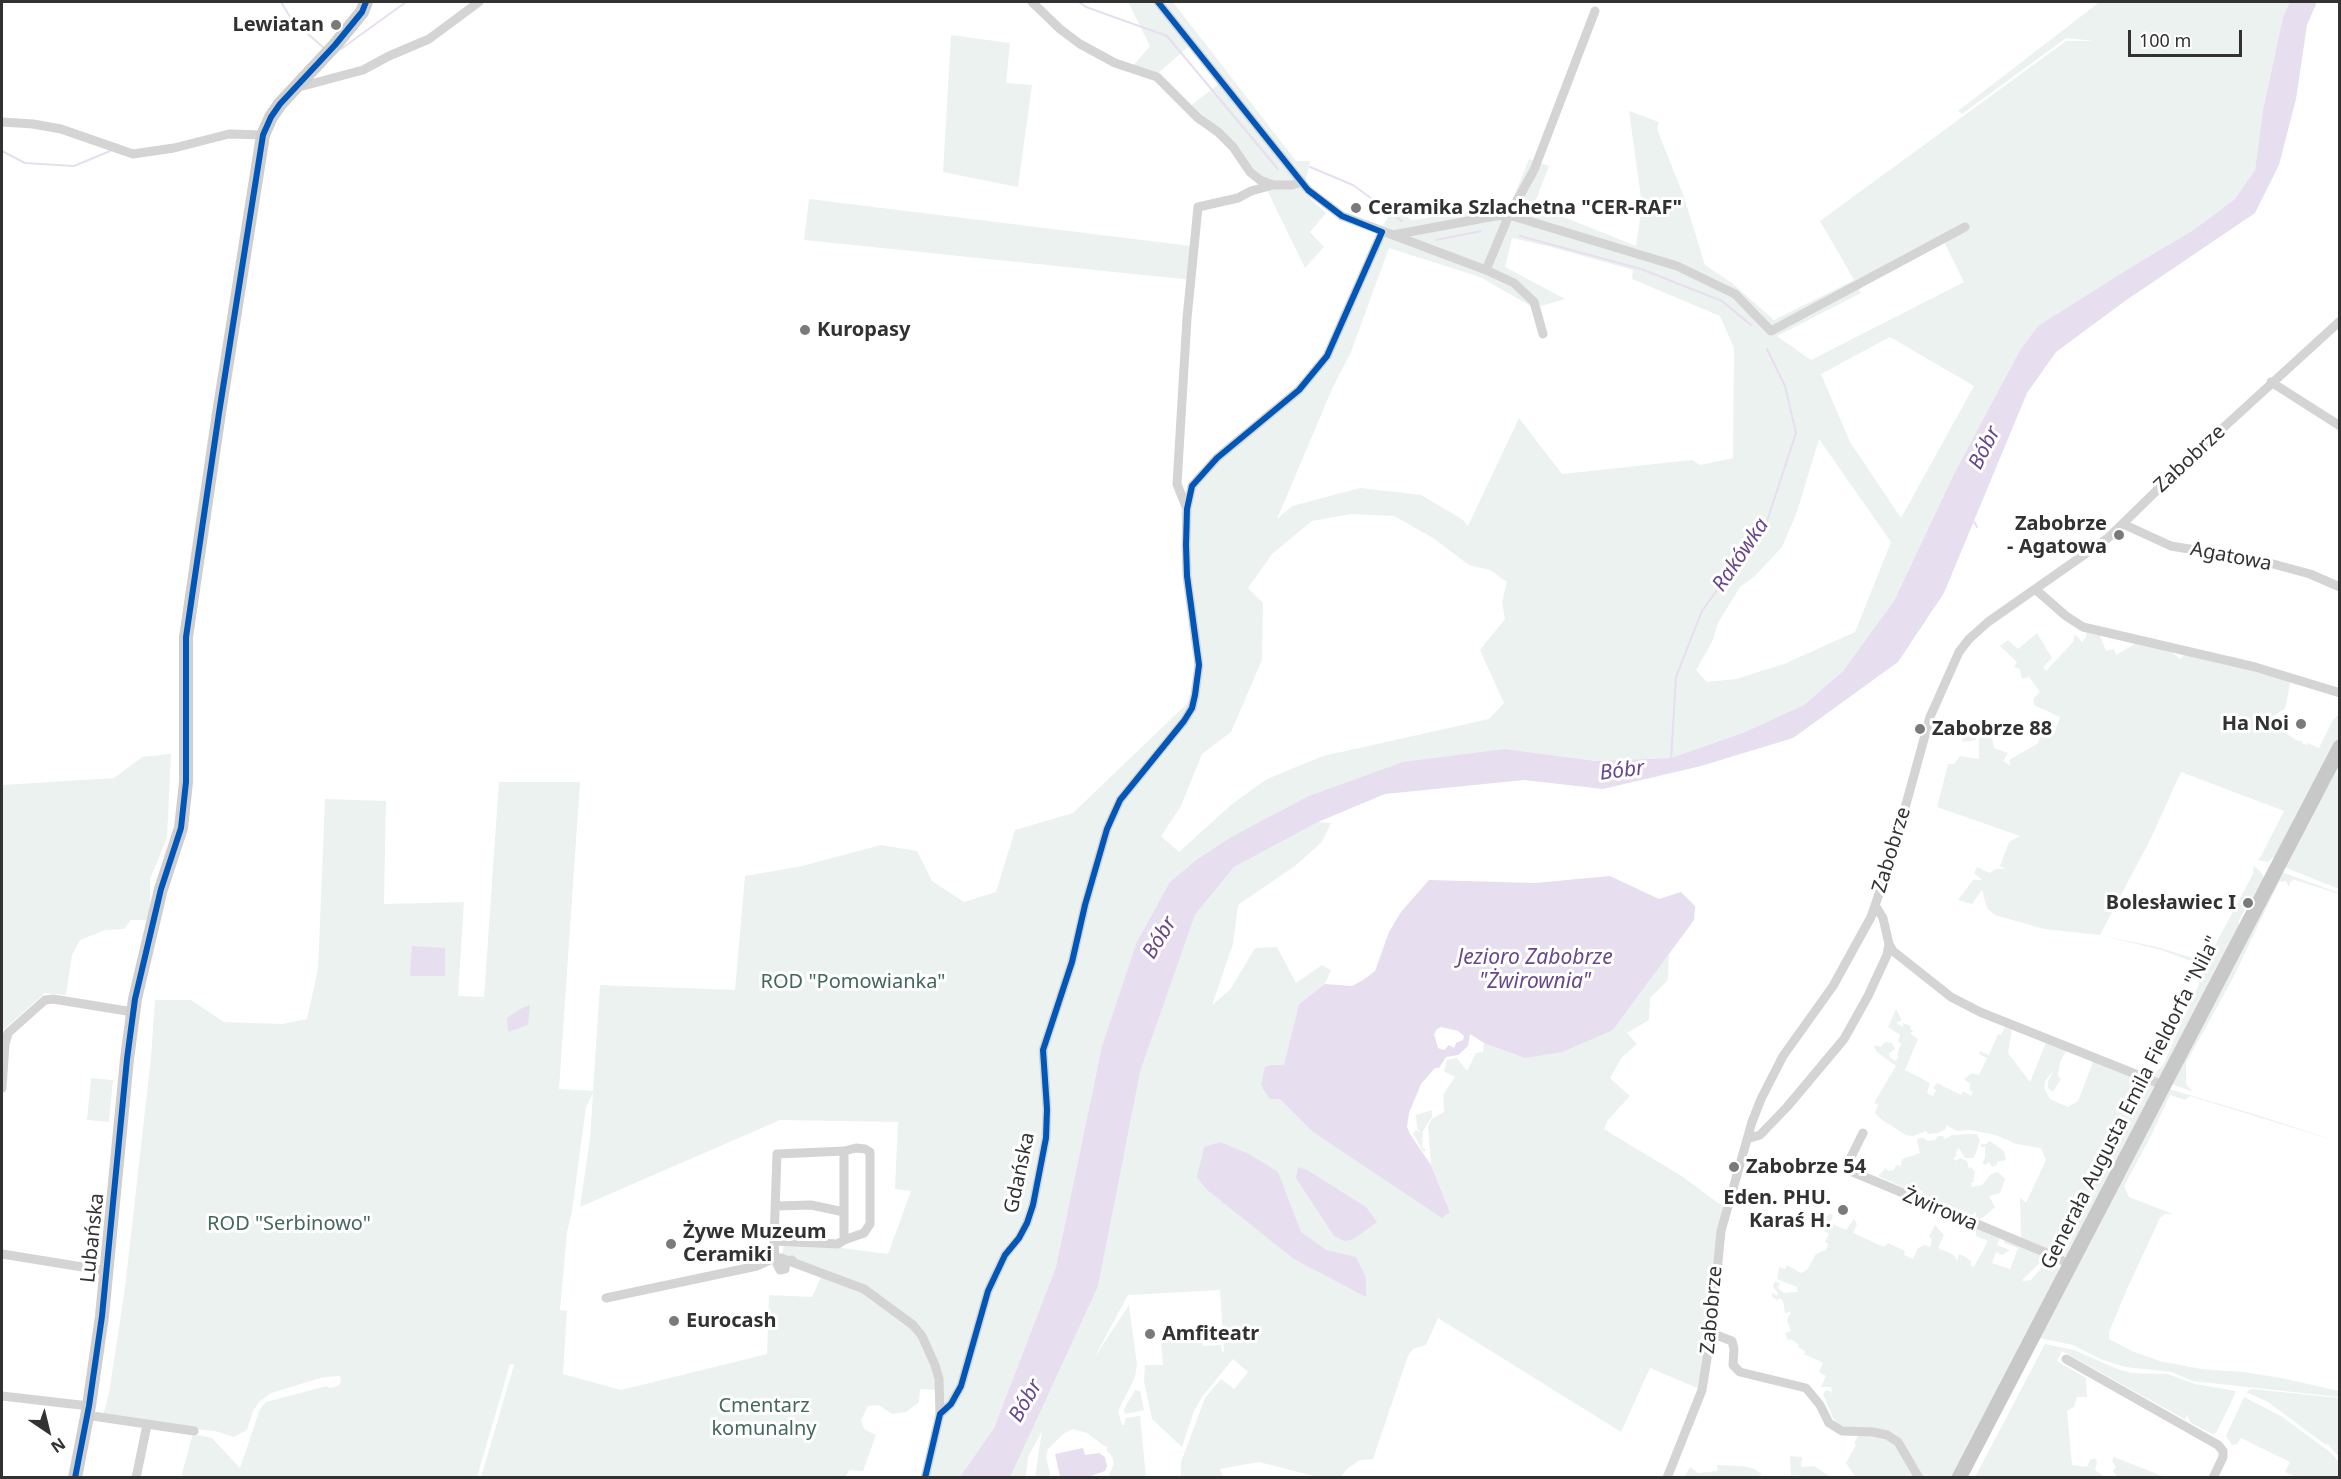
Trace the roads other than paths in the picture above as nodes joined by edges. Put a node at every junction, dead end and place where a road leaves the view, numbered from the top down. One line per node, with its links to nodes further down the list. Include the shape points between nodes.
1 (366, 2): 6 (street, via 356,20)
2 (479, 2): 6 (street, via 429,39 363,70)
3 (1032, 2): 9 (street, via 1080,44 1115,63 1157,76 1233,147)
4 (1158, 2): 10 (street)
5 (1595, 11): 13 (street, via 1534,170)
6 (299, 84): 8 (street, via 276,111)
7 (2, 122): 8 (street, via 61,129 133,154 229,134)
8 (263, 135): 30 (street, Lubańska, via 186,637 186,782 181,828 161,889)
9 (1250, 172): 11 (street); 12 (street, via 1254,183)
10 (1302, 182): 11 (street); 15 (street, via 1342,216)
11 (1273, 185): 12 (street)
12 (1251, 191): 22 (street, via 1198,207 1178,484)
13 (1509, 215): 14 (street, via 1677,266 1735,294 1771,331); 16 (street); 17 (street)
14 (1965, 227)
15 (1382, 232): 16 (street); 22 (street, via 1327,356 1299,390 1217,458 1192,486)
16 (1393, 235): 17 (street)
17 (1486, 270): 19 (street, via 1515,283 1534,302)
18 (2340, 321): 20 (street, Zabobrze)
19 (1542, 334)
20 (2271, 382): 21 (street); 23 (street, Zabobrze)
21 (2340, 426)
22 (1186, 509): 49 (street, Gdańska, via 1188,576 1199,664 1192,708 1112,814 1043,1050 1046,1138 1027,1223 1005,1255 988,1291 962,1386)
23 (2123, 524): 24 (street, Agatowa, via 2171,546 2262,561); 25 (street, Zabobrze, via 2099,546)
24 (2340, 587)
25 (2035, 589): 26 (street, via 2083,627 2255,667); 28 (street, Zabobrze, via 1977,630 1959,652 1930,717)
26 (2340, 693)
27 (2340, 747): 31 (main road, Generała Augusta Emila Fieldorfa "Nila")
28 (1875, 905): 29 (street, Zabobrze, via 1883,918); 34 (street, Zabobrze, via 1833,986 1783,1056 1761,1099)
29 (1889, 944): 31 (street, via 1900,957 1965,1005); 34 (street, via 1862,1007 1840,1045 1762,1133)
30 (134, 1006): 32 (street, via 45,1000 8,1033); 43 (street, Lubańska)
31 (2163, 1085): 42 (main road, Generała Augusta Emila Fieldorfa "Nila")
32 (2, 1088)
33 (1863, 1133): 42 (street, Żwirowa, via 1848,1170)
34 (1747, 1139): 45 (street, Zabobrze, via 1721,1230)
35 (844, 1151): 36 (street, via 777,1154); 37 (street); 38 (street, via 856,1148 870,1152 870,1224 864,1233)
36 (776, 1206): 37 (street, via 812,1205); 39 (street)
37 (844, 1212): 38 (street)
38 (844, 1240): 39 (street, via 838,1244)
39 (774, 1242): 41 (street)
40 (2, 1254): 43 (street)
41 (778, 1258): 44 (street, Gdańska); 49 (street, Gdańska, via 864,1289 913,1325 922,1336 939,1379)
42 (2070, 1265): 57 (main road, Generała Augusta Emila Fieldorfa "Nila")
43 (107, 1271): 48 (street, Lubańska)
44 (606, 1298)
45 (1711, 1333): 55 (street, Zabobrze, via 1699,1401); 56 (street, via 1732,1341 1733,1365 1740,1372 1806,1388 1829,1423 1842,1431 1874,1432 1892,1438 1905,1451)
46 (2066, 1359): 58 (street, via 2218,1445 2223,1454)
47 (2, 1396): 48 (street)
48 (88, 1410): 50 (street); 52 (street, Lubańska)
49 (940, 1414): 54 (street, Gdańska)
50 (147, 1425): 51 (street); 53 (street)
51 (194, 1431)
52 (75, 1478)
53 (136, 1478)
54 (925, 1478)
55 (1667, 1478)
56 (1919, 1478)
57 (1959, 1478)
58 (2213, 1478)

